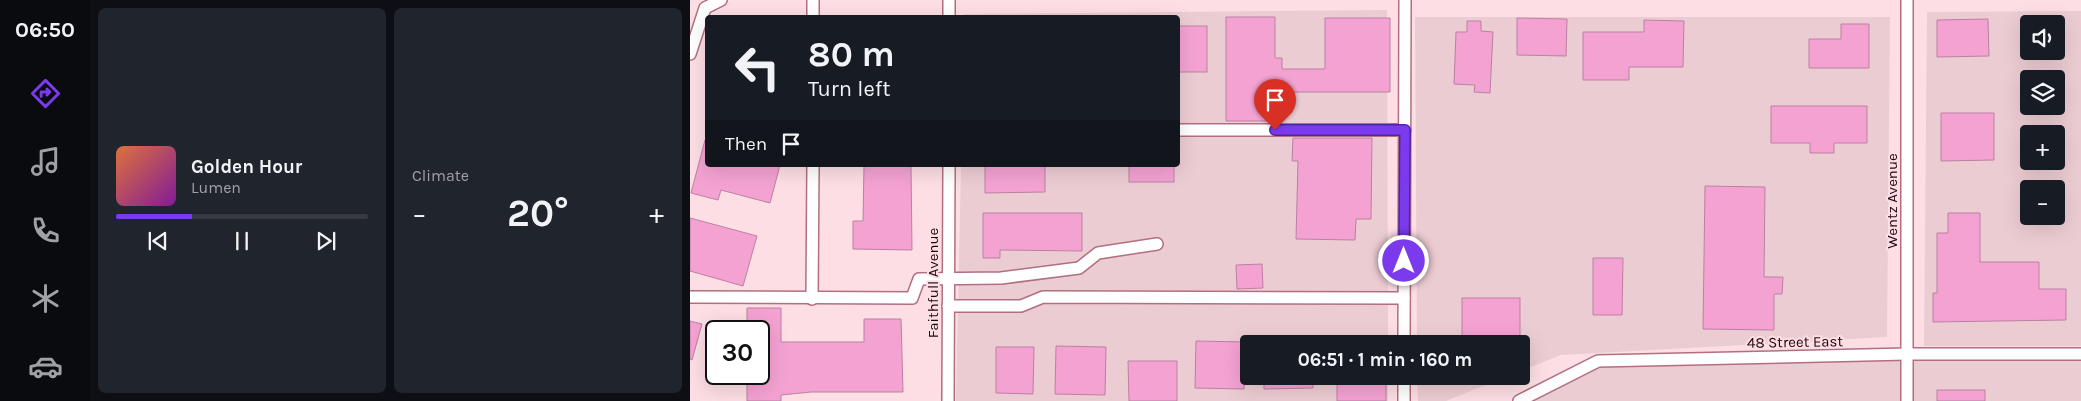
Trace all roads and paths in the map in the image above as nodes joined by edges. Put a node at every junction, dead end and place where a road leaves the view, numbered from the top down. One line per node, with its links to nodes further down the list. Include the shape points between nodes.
1 (721, 0): 8 (street, via 705,8)
2 (813, 0): 6 (street)
3 (949, 0): 7 (street)
4 (1405, 0): 10 (street)
5 (1907, 0): 20 (street, Wentz Avenue)
6 (813, 15)
7 (949, 15)
8 (690, 54)
9 (1180, 130): 10 (street)
10 (1405, 130): 16 (street)
11 (813, 167): 17 (street)
12 (948, 167): 14 (street, Faithfull Avenue)
13 (1157, 244): 14 (street, via 1098,253 1079,268 1001,278)
14 (948, 277): 17 (street, via 919,279 912,298); 18 (street, Faithfull Avenue)
15 (690, 297): 17 (street)
16 (1404, 298): 18 (street, via 1043,296 1021,306); 19 (street)
17 (812, 299)
18 (948, 306): 23 (street, Faithfull Avenue)
19 (1404, 335)
20 (1907, 354): 21 (street, 48 Street East); 25 (street, 48 Street East, via 1598,361); 26 (street, Wentz Avenue)
21 (2081, 354)
22 (1404, 385): 24 (street)
23 (948, 401)
24 (1404, 401)
25 (1518, 401)
26 (1907, 401)

